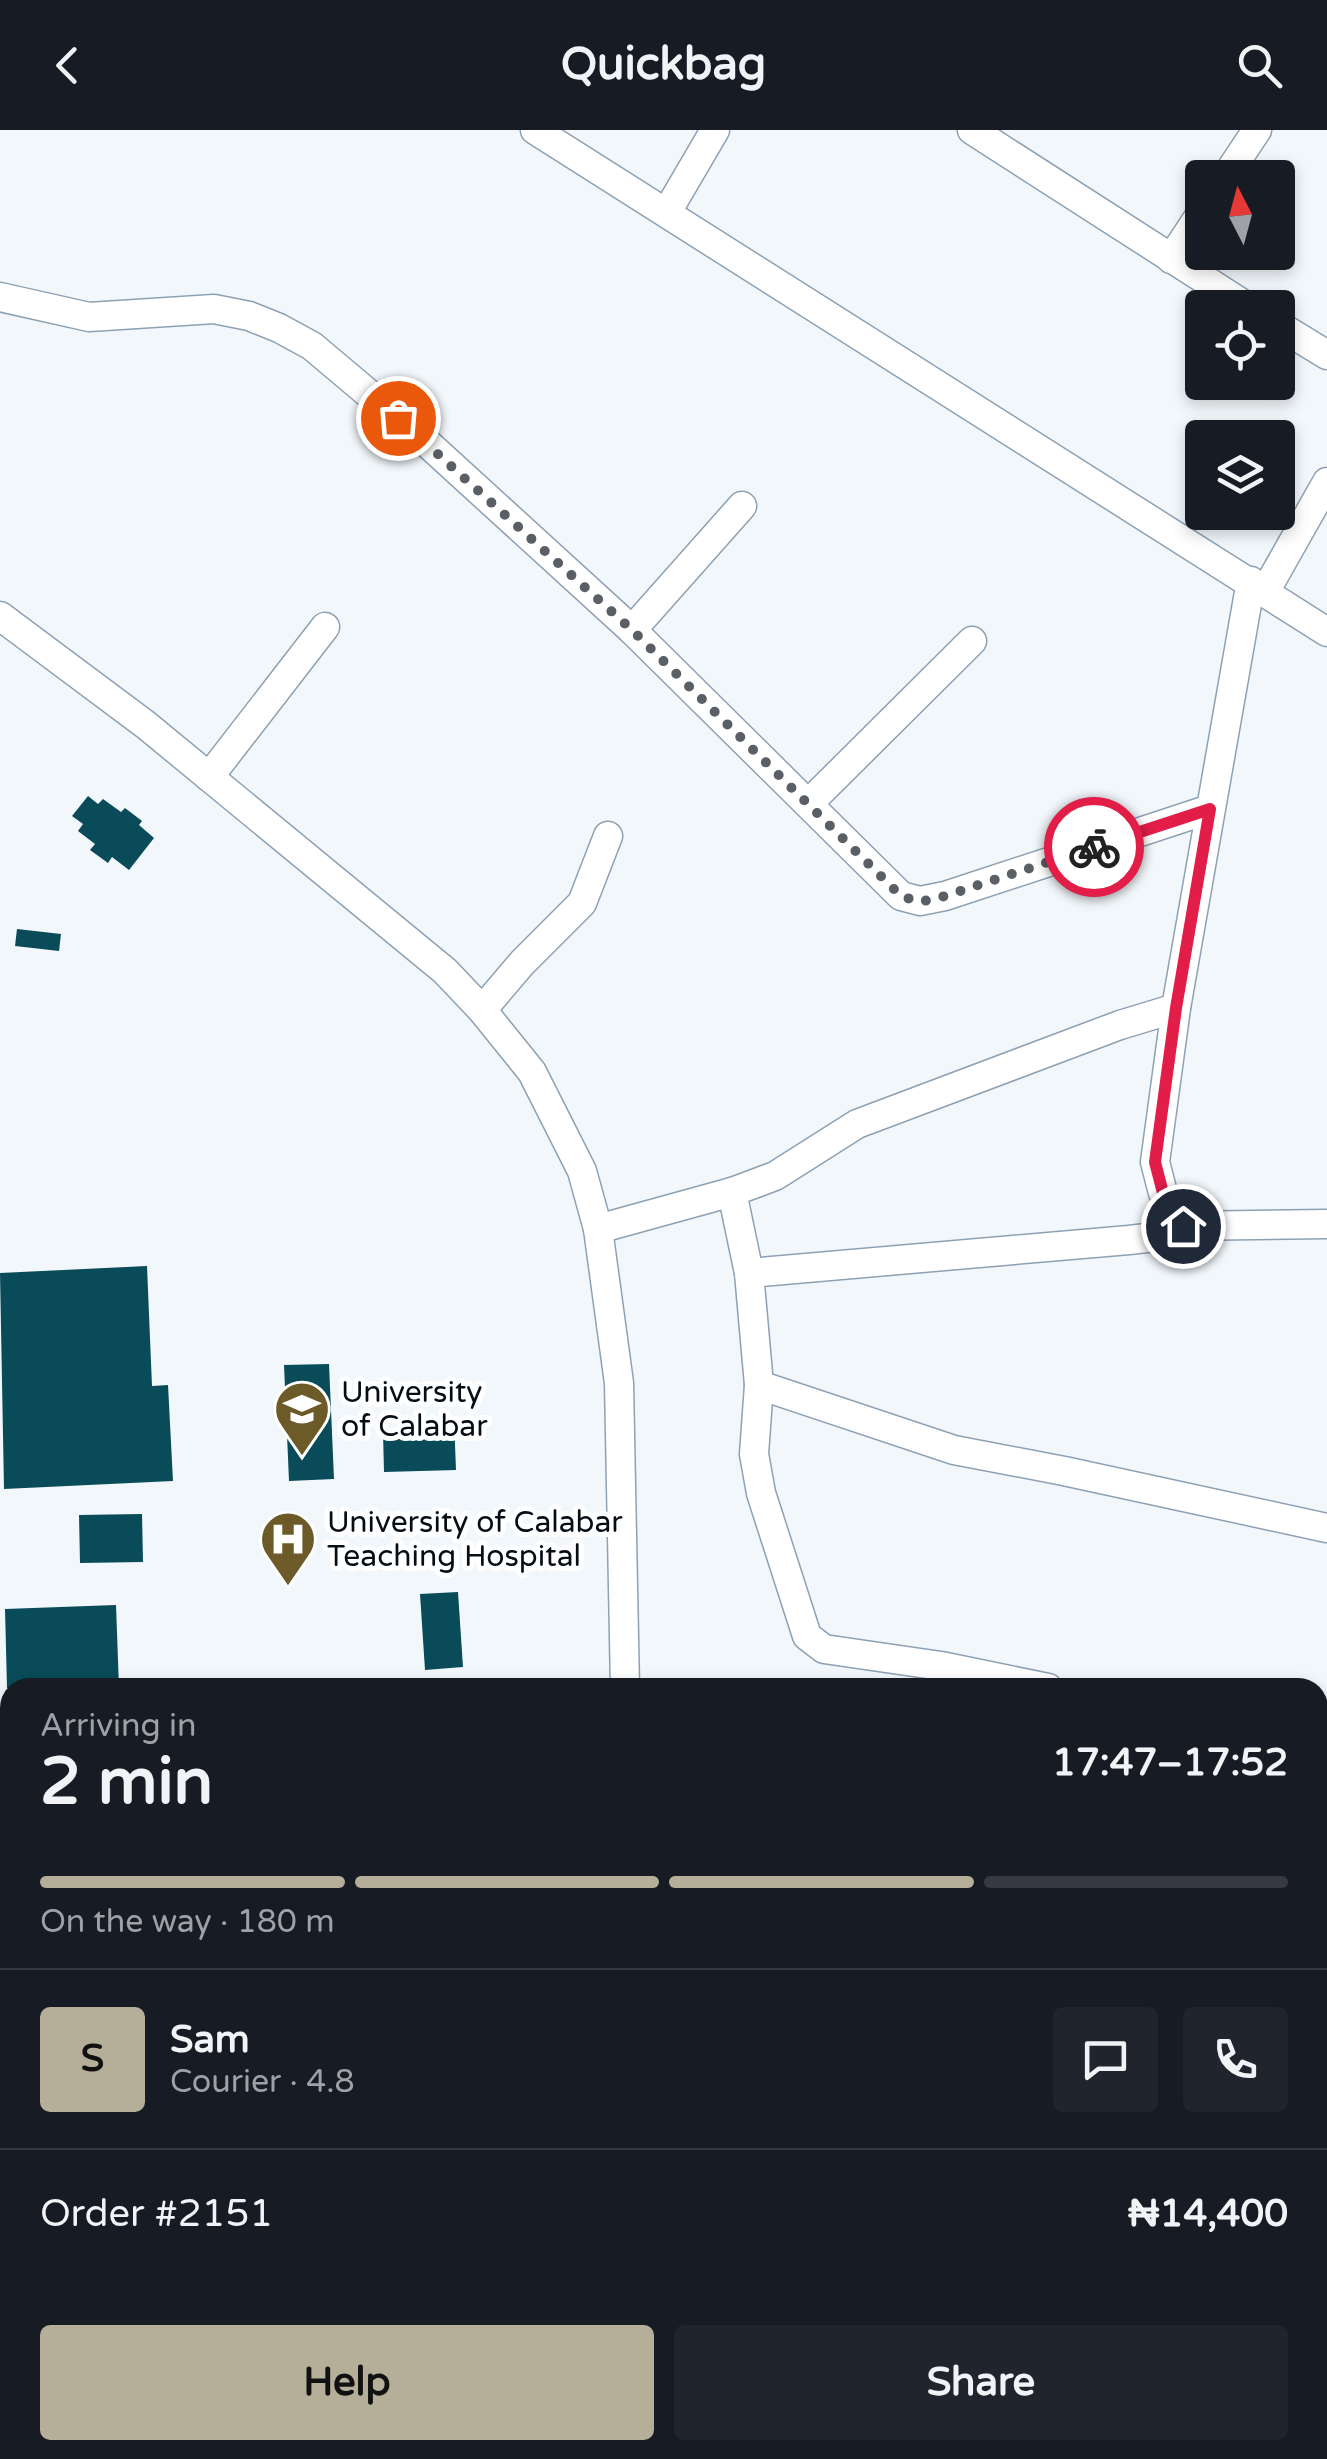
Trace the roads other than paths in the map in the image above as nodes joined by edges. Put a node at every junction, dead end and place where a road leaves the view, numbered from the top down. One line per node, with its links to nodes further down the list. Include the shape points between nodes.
1 (535, 130): 6 (street)
2 (715, 130): 6 (street)
3 (1256, 130): 5 (street)
4 (978, 131): 8 (street)
5 (1237, 160)
6 (668, 212): 15 (street)
7 (1185, 239): 8 (street)
8 (1172, 260): 9 (street)
9 (1220, 290)
10 (0, 296): 18 (street, via 89,317 214,309 280,328 312,346 426,442)
11 (1295, 336): 12 (street)
12 (1327, 356)
13 (1327, 482): 15 (street)
14 (742, 506): 18 (street)
15 (1258, 586): 19 (street); 23 (street)
16 (0, 616): 21 (street)
17 (325, 627): 21 (street)
18 (632, 630): 22 (street)
19 (1327, 632)
20 (972, 641): 22 (street)
21 (208, 776): 26 (street, via 445,971)
22 (809, 803): 23 (street, via 901,896 920,902)
23 (1210, 809): 25 (street)
24 (608, 836): 26 (street, via 582,903)
25 (1176, 1008): 27 (street, via 885,1112 775,1176); 29 (street, via 1155,1162 1163,1193)
26 (482, 1010): 30 (street, via 532,1072 559,1122)
27 (732, 1192): 30 (street); 31 (street)
28 (1327, 1224): 29 (street)
29 (1183, 1226): 31 (street, via 1129,1240)
30 (598, 1229): 34 (street, via 619,1383)
31 (749, 1273): 32 (street)
32 (759, 1385): 33 (street, via 954,1450); 35 (street, via 754,1454 761,1493 807,1636 824,1649)
33 (1327, 1528)
34 (625, 1678)
35 (999, 1678)

